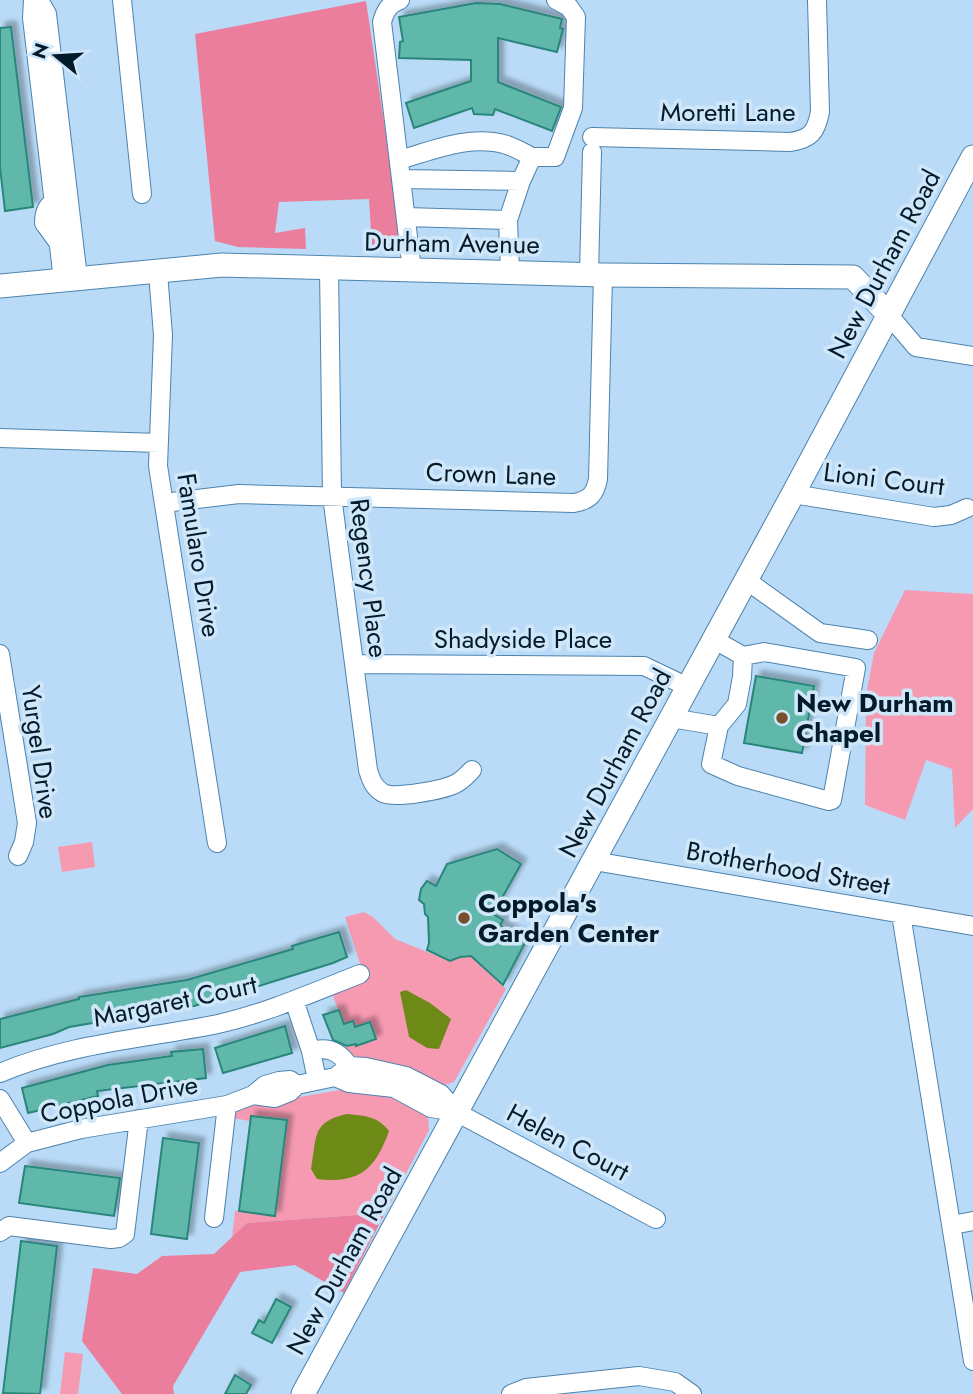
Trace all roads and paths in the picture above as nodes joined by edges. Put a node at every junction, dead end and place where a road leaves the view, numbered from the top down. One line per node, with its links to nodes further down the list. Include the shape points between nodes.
1 (33, 0): 13 (street, via 32,18)
2 (39, 0): 13 (street, via 47,14)
3 (122, 0): 12 (street)
4 (400, 0): 8 (street, via 392,3 382,22)
5 (556, 0): 7 (street, via 569,6 576,17 573,108 555,156)
6 (817, 0): 21 (street, Moretti Lane, via 820,112 812,135 805,140 592,144)
7 (532, 157): 8 (street, via 507,145 458,142); 11 (street)
8 (399, 160): 10 (street)
9 (970, 167): 24 (main road, New Durham Road)
10 (401, 178): 11 (street); 14 (street)
11 (521, 181): 15 (street)
12 (142, 194)
13 (62, 200): 16 (street); 16 (street, via 80,209 83,219)
14 (406, 217): 15 (street); 18 (street)
15 (509, 220): 19 (street)
16 (67, 246): 22 (street)
17 (329, 267): 18 (main road, Durham Avenue); 20 (main road, Durham Avenue, via 222,265); 29 (street, Regency Place)
18 (412, 270): 19 (main road, Durham Avenue)
19 (510, 272): 21 (main road, Durham Avenue)
20 (158, 273): 22 (main road, Durham Avenue); 27 (street, Famularo Drive, via 163,335)
21 (596, 274): 24 (main road, Durham Avenue, via 853,277); 29 (street, Crown Lane, via 598,479 591,497 574,503)
22 (70, 279): 23 (main road, Durham Avenue)
23 (0, 286)
24 (888, 314): 25 (street, via 916,347); 28 (main road, New Durham Road)
25 (973, 356)
26 (0, 438): 27 (street)
27 (159, 443): 30 (street, Famularo Drive)
28 (793, 494): 31 (street, Lioni Court, via 934,517); 32 (main road, New Durham Road)
29 (332, 496): 30 (street, Crown Lane, via 239,494); 39 (street, Regency Place)
30 (164, 503): 44 (street, Famularo Drive)
31 (967, 508)
32 (746, 580): 33 (street); 34 (main road, New Durham Road)
33 (823, 634): 35 (street); 38 (street)
34 (713, 639): 37 (street); 40 (main road, New Durham Road)
35 (868, 640)
36 (0, 653): 45 (street, Yurgel Drive, via 27,823)
37 (743, 656): 38 (street, via 764,652); 42 (street, via 737,704)
38 (818, 662): 42 (street, via 856,668 832,800 738,776 711,764)
39 (354, 664): 40 (street, Shadyside Place, via 643,666); 43 (street, Regency Place, via 368,770 379,790 395,796 452,786)
40 (688, 687): 41 (main road, New Durham Road)
41 (671, 718): 42 (street); 46 (main road, New Durham Road)
42 (719, 726)
43 (472, 770)
44 (217, 843)
45 (18, 856)
46 (594, 861): 47 (street, Brotherhood Street); 57 (main road, New Durham Road)
47 (901, 914): 48 (street, Brotherhood Street); 64 (street)
48 (973, 926)
49 (360, 975): 50 (street, Margaret Court)
50 (294, 1000): 51 (street); 53 (street, Margaret Court, via 223,1023 70,1050)
51 (311, 1051): 52 (street, via 328,1049 344,1058); 54 (street)
52 (342, 1072): 54 (street, Coppola Drive); 57 (street, Coppola Drive, via 349,1083 394,1088 431,1108)
53 (0, 1073)
54 (317, 1080): 56 (street, Coppola Drive, via 297,1085 279,1081)
55 (0, 1099): 59 (street)
56 (227, 1105): 58 (street, Coppola Drive); 61 (street)
57 (456, 1112): 62 (street, Helen Court); 67 (main road, New Durham Road)
58 (139, 1119): 59 (street, Coppola Drive); 65 (street, via 125,1234 111,1239 9,1226)
59 (27, 1143): 60 (street, Coppola Drive)
60 (0, 1163)
61 (214, 1218)
62 (656, 1219)
63 (973, 1221): 64 (street)
64 (952, 1225): 66 (street)
65 (0, 1232)
66 (973, 1361)
67 (303, 1394)
68 (512, 1394): 69 (street, via 526,1388 639,1376 675,1382)
69 (692, 1394)

